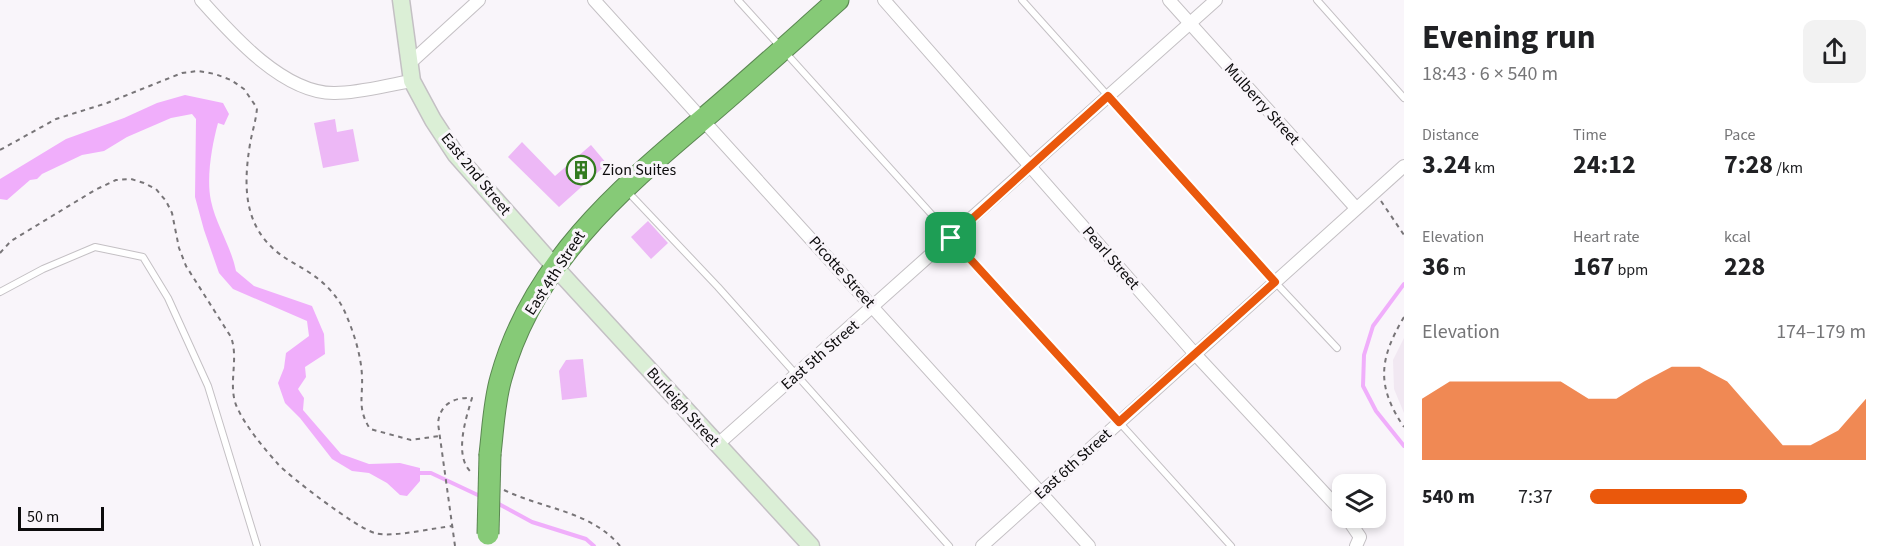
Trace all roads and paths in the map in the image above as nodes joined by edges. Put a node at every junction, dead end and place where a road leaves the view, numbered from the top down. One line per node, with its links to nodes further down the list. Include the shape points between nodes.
1 (201, 0): 15 (street, via 257,58 304,86 333,93)
2 (401, 0): 14 (street, East 2nd Street)
3 (479, 0): 14 (street)
4 (594, 0): 18 (street, Picotte Street)
5 (738, 0): 13 (lane)
6 (838, 0): 13 (highway, East 4th Street)
7 (884, 0): 20 (street, Pearl Street)
8 (1022, 0): 16 (lane)
9 (1169, 0): 12 (street, Mulberry Street)
10 (1216, 0): 12 (street, East 5th Street)
11 (1317, 0): 17 (lane)
12 (1190, 24): 16 (street, East 5th Street); 24 (street, Mulberry Street)
13 (782, 50): 18 (highway, East 4th Street); 26 (lane)
14 (410, 63): 15 (street, East 2nd Street)
15 (412, 81): 28 (street, East 2nd Street, via 456,155)
16 (1108, 96): 20 (street, East 5th Street); 29 (lane)
17 (1404, 98)
18 (702, 120): 22 (highway, East 4th Street); 31 (street, Picotte Street)
19 (0, 150): 38 (path, via 56,119 182,73 215,74 244,88 257,108 247,173 254,226 274,250 320,279 343,307 362,377 362,416 370,429 411,441)
20 (1030, 166): 26 (street, East 5th Street); 34 (street, Pearl Street)
21 (1404, 166): 24 (street, East 6th Street)
22 (623, 187): 28 (highway, East 4th Street, via 584,228); 35 (lane)
23 (1379, 199): 25 (path)
24 (1356, 208): 29 (street, East 6th Street)
25 (1404, 235)
26 (951, 238): 31 (street, East 5th Street); 36 (lane)
27 (0, 253): 44 (path, via 11,241 116,180 131,179 156,189 171,213 186,266 235,347 235,402 280,466 346,517 375,534)
28 (555, 267): 39 (street, Burleigh Street); 46 (highway, East 4th Street, bridge, via 522,323 501,379 490,454)
29 (1275, 282): 33 (lane); 34 (street, East 6th Street)
30 (0, 292): 48 (lane, via 95,247 143,257 168,298 207,386)
31 (874, 307): 35 (street, East 5th Street); 42 (street, Picotte Street)
32 (1404, 317): 37 (path, via 1385,354 1384,376 1387,399)
33 (1337, 348)
34 (1195, 354): 36 (street, East 6th Street); 43 (street, Pearl Street)
35 (796, 375): 39 (street, East 5th Street); 52 (lane)
36 (1119, 422): 42 (street, East 6th Street); 55 (lane)
37 (1404, 426)
38 (439, 436): 40 (path, via 443,408 457,398 472,398 466,415 462,458 470,472); 44 (path)
39 (717, 445): 51 (street, Burleigh Street)
40 (479, 477)
41 (497, 486): 50 (path, via 588,520)
42 (1041, 493): 53 (street, East 6th Street); 54 (street, Picotte Street)
43 (1332, 501)
44 (452, 526): 49 (path)
45 (1352, 528): 47 (street)
46 (488, 540)
47 (1358, 542)
48 (257, 546)
49 (455, 546)
50 (620, 546)
51 (811, 546)
52 (949, 546)
53 (982, 546)
54 (1089, 546)
55 (1231, 546)

